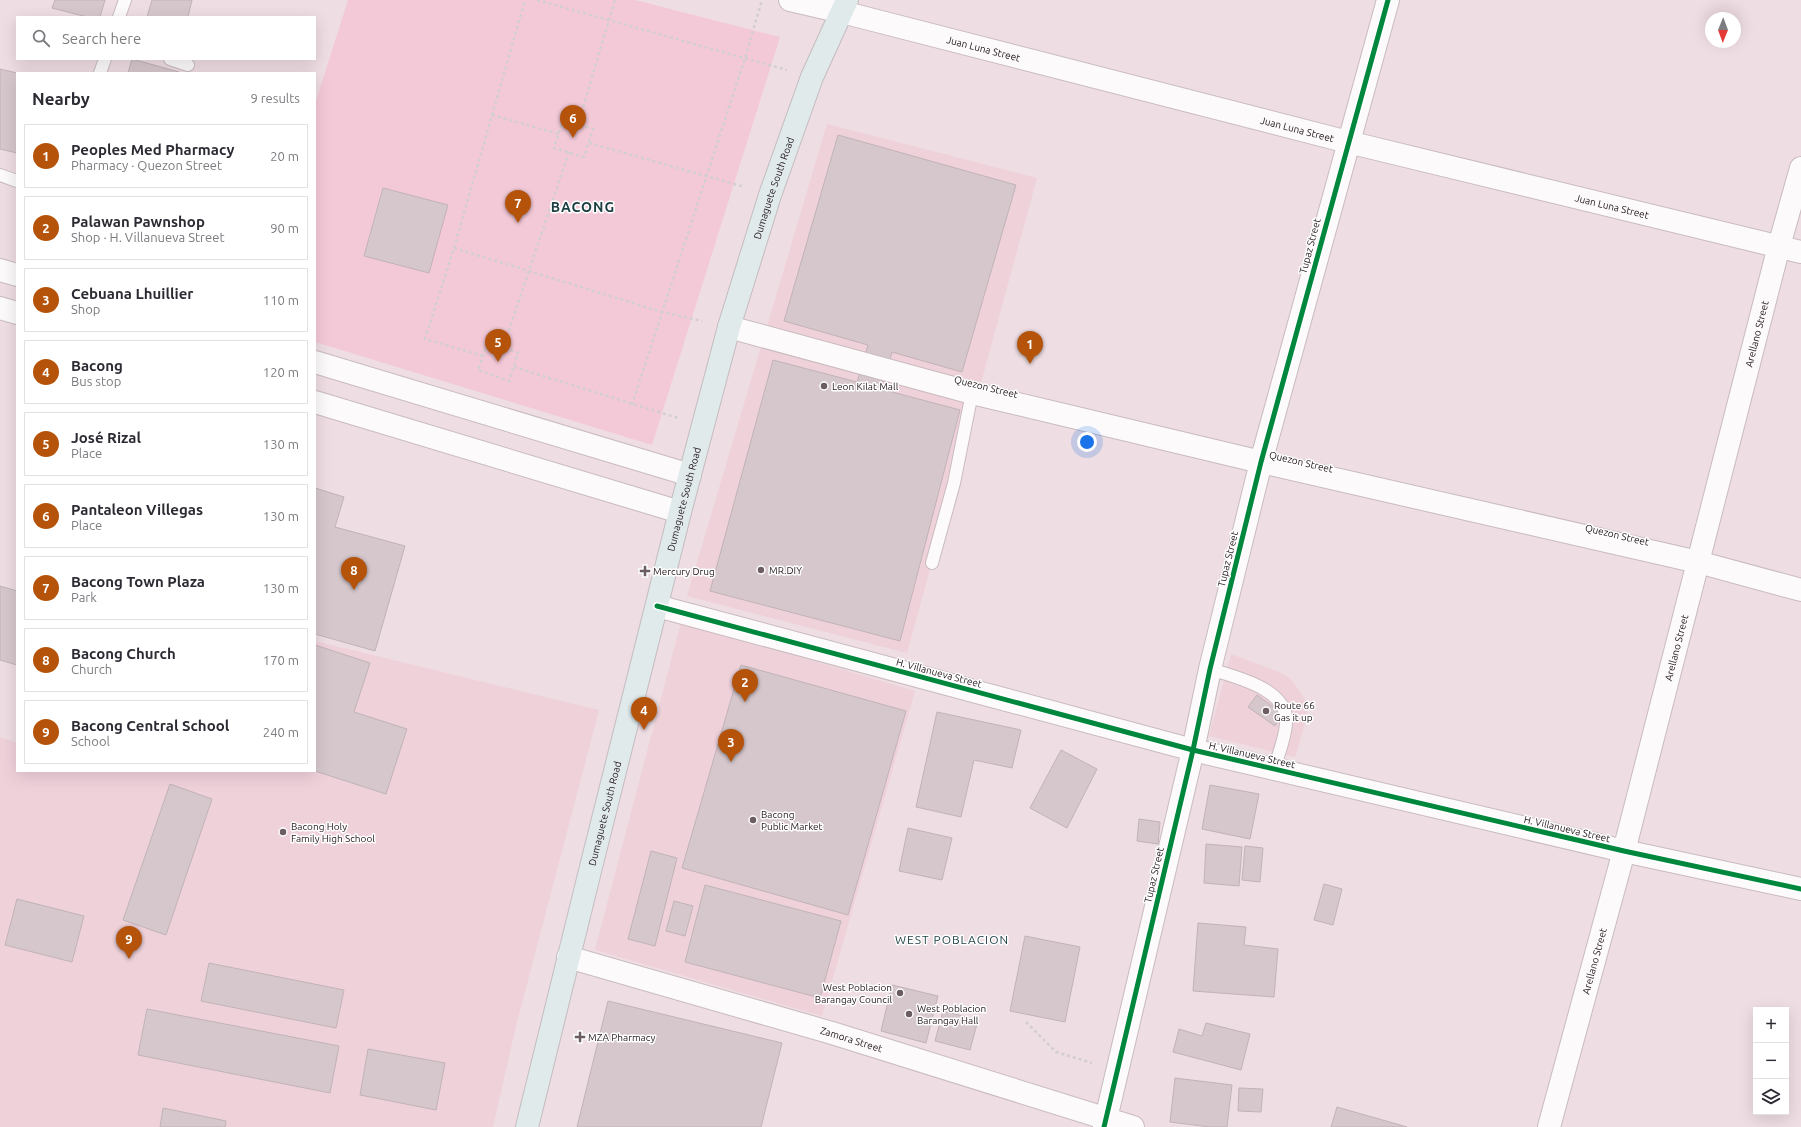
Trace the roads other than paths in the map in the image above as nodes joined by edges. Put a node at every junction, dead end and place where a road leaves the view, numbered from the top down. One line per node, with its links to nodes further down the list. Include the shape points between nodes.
1 (125, 0): 5 (lane)
2 (790, 0): 4 (street, Juan Luna Street)
3 (1388, 0): 10 (street, Tupaz Street)
4 (845, 6): 10 (street, Juan Luna Street); 20 (main road, Dumaguete South Road, via 812,77 770,195)
5 (119, 16)
6 (105, 60): 9 (lane)
7 (174, 60): 8 (lane)
8 (188, 64)
9 (100, 72)
10 (1348, 142): 14 (street, Juan Luna Street); 24 (street, Tupaz Street)
11 (1801, 168): 14 (street, Arellano Street)
12 (0, 175): 13 (lane)
13 (16, 181)
14 (1779, 246): 15 (street, Juan Luna Street); 27 (street, Arellano Street)
15 (1801, 252)
16 (0, 270): 17 (street)
17 (16, 275)
18 (0, 308): 19 (street)
19 (16, 313)
20 (729, 327): 22 (street, Quezon Street); 25 (main road, Dumaguete South Road)
21 (316, 362): 25 (street)
22 (972, 393): 24 (street, Quezon Street); 28 (lane, via 954,483)
23 (316, 402): 26 (street)
24 (1261, 462): 27 (street, Quezon Street); 31 (street, Tupaz Street)
25 (690, 475): 26 (main road, Dumaguete South Road)
26 (680, 512): 30 (main road, Dumaguete South Road)
27 (1698, 562): 29 (street, Quezon Street); 34 (street, Arellano Street)
28 (932, 563)
29 (1801, 590)
30 (657, 606): 32 (street, H. Villanueva Street); 36 (main road, Dumaguete South Road)
31 (1210, 669): 32 (street, Tupaz Street); 33 (lane, via 1260,686 1277,698 1285,710 1287,724)
32 (1192, 750): 33 (street, H. Villanueva Street); 37 (street, Tupaz Street)
33 (1274, 769): 34 (street, H. Villanueva Street)
34 (1624, 851): 35 (street, H. Villanueva Street); 40 (street, Arellano Street)
35 (1801, 889)
36 (568, 957): 37 (street, Zamora Street, via 832,1033); 38 (main road, Dumaguete South Road)
37 (1105, 1123): 39 (street, Zamora Street)
38 (527, 1127)
39 (1133, 1127)
40 (1549, 1127)

